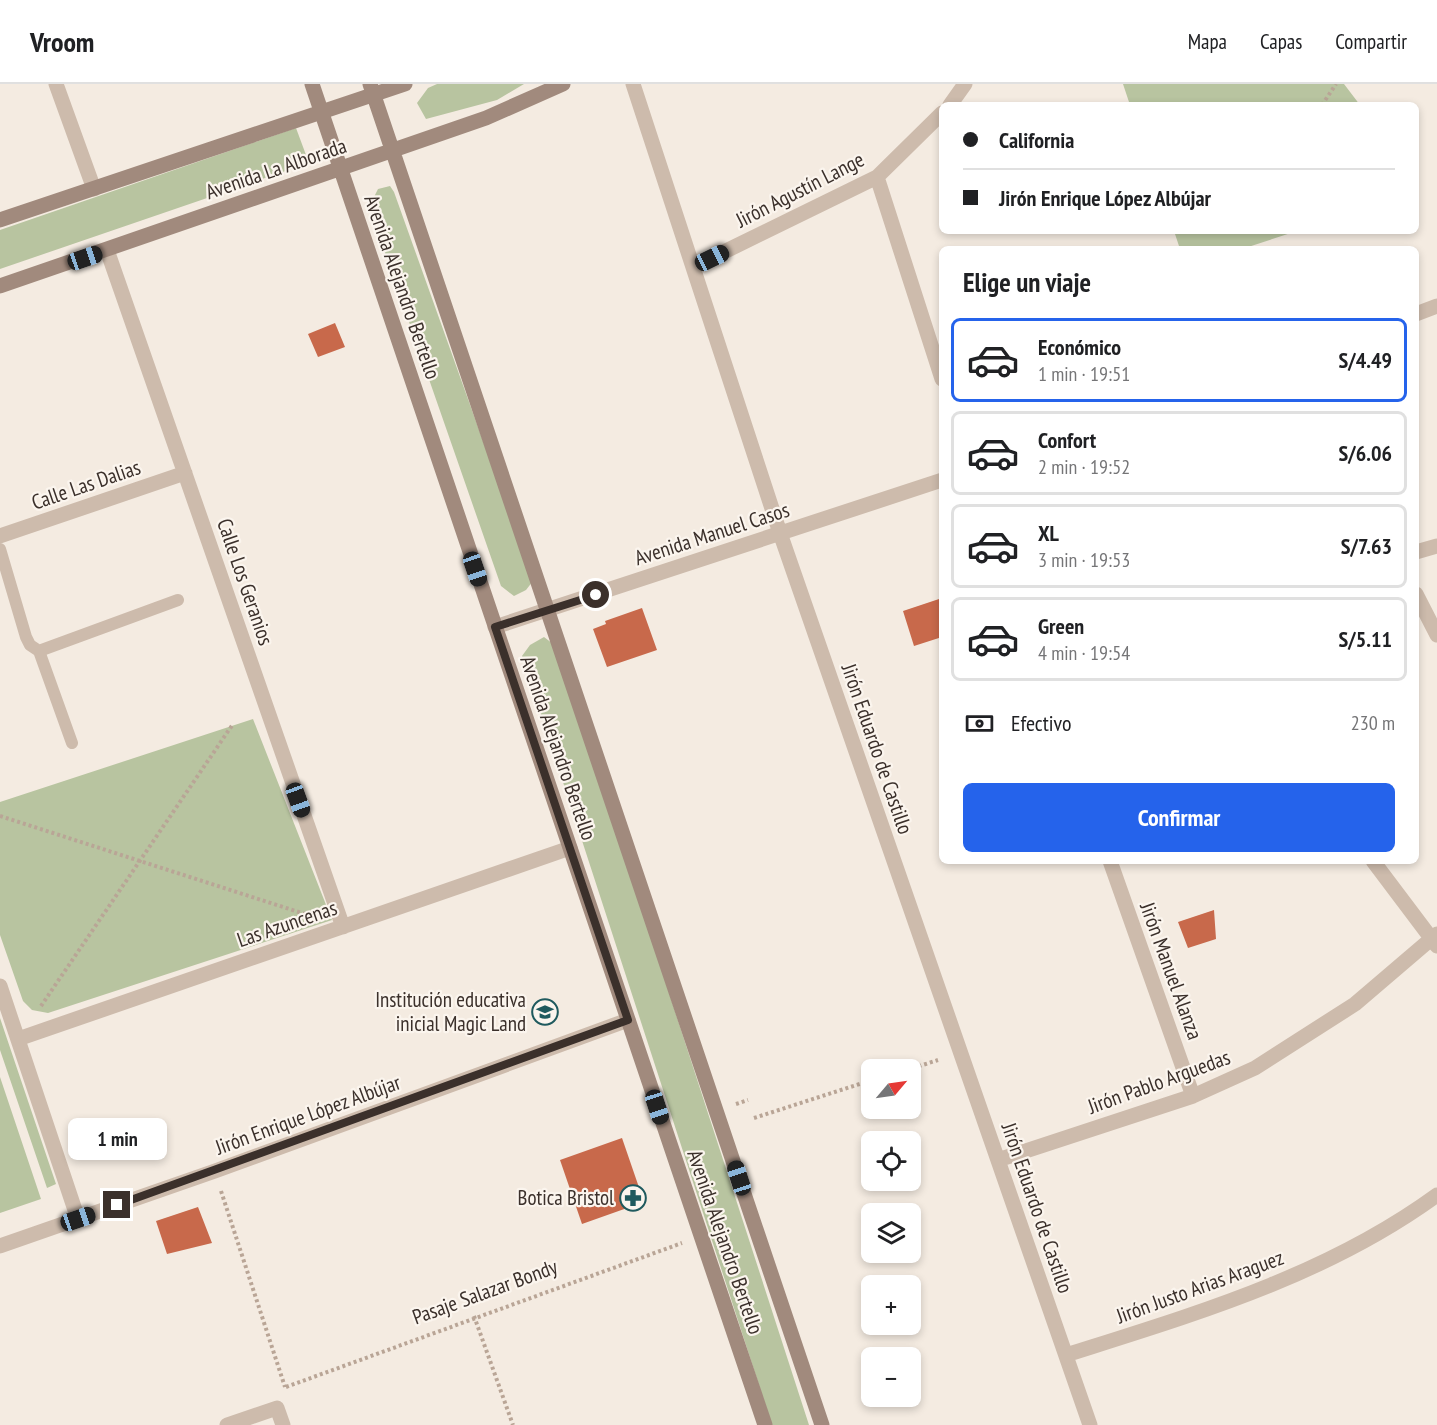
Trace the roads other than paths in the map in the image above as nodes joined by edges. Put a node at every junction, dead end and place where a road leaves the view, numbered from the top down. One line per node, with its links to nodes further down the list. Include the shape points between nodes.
1 (56, 84): 14 (street)
2 (312, 84): 9 (main road, Avenida Alejandro Bertello)
3 (405, 84): 7 (main road, Avenida La Alborada)
4 (563, 84): 11 (main road, Avenida La Alborada, via 486,118)
5 (633, 84): 17 (street, Jirón Eduardo de Castillo)
6 (965, 84): 8 (street)
7 (372, 89): 9 (main road, Avenida La Alborada); 11 (main road, Avenida Alejandro Bertello)
8 (952, 102)
9 (321, 112): 12 (main road, Avenida Alejandro Bertello); 14 (main road, Avenida La Alborada)
10 (939, 116): 13 (street, Jirón Agustín Lange)
11 (393, 150): 12 (main road, Avenida La Alborada); 31 (main road, Avenida Alejandro Bertello)
12 (340, 169): 16 (main road, Avenida La Alborada); 32 (main road, Avenida Alejandro Bertello)
13 (877, 177): 17 (street, Jirón Agustín Lange); 21 (street)
14 (94, 189): 15 (main road, Avenida La Alborada)
15 (0, 220)
16 (107, 250): 18 (main road, Avenida La Alborada); 22 (street, Calle Los Geranios)
17 (693, 267): 24 (street, Jirón Eduardo de Castillo)
18 (0, 286)
19 (1437, 306): 20 (street)
20 (1419, 313)
21 (939, 370)
22 (185, 473): 25 (street, Calle Las Dalias); 39 (street, Calle Los Geranios)
23 (939, 481): 24 (street, Avenida Manuel Casos)
24 (780, 533): 31 (street, Avenida Manuel Casos); 45 (street, Jirón Eduardo de Castillo)
25 (0, 536)
26 (1437, 546): 28 (street)
27 (0, 549): 34 (lane, via 26,637)
28 (1419, 551)
29 (178, 600): 34 (lane)
30 (1419, 600): 33 (street)
31 (548, 611): 32 (street, Avenida Manuel Casos); 53 (main road, Avenida Alejandro Bertello)
32 (495, 627): 36 (main road, Avenida Alejandro Bertello)
33 (1437, 635)
34 (39, 651): 35 (lane)
35 (72, 743)
36 (570, 848): 39 (street, Las Azuncenas); 42 (main road, Avenida Alejandro Bertello)
37 (1111, 864): 44 (street, Jirón Manuel Alanza)
38 (1375, 864): 40 (street)
39 (343, 927): 43 (street, Las Azuncenas)
40 (1435, 940): 44 (street, Jirón Pablo Arguedas, via 1355,1004 1255,1068)
41 (0, 986): 43 (street)
42 (628, 1020): 47 (street, Jirón Enrique López Albújar); 52 (main road, Avenida Alejandro Bertello)
43 (18, 1039): 47 (street)
44 (1193, 1096): 45 (street, Jirón Pablo Arguedas)
45 (998, 1160): 49 (street, Jirón Eduardo de Castillo)
46 (1437, 1195): 49 (street, Jirón Justo Arias Araguez, via 1333,1259 1232,1302)
47 (78, 1219): 48 (street, Jirón Enrique López Albújar)
48 (0, 1246)
49 (1066, 1355): 54 (street, Jirón Eduardo de Castillo)
50 (227, 1425): 51 (street, via 277,1408)
51 (283, 1425)
52 (765, 1425)
53 (822, 1425)
54 (1090, 1425)

